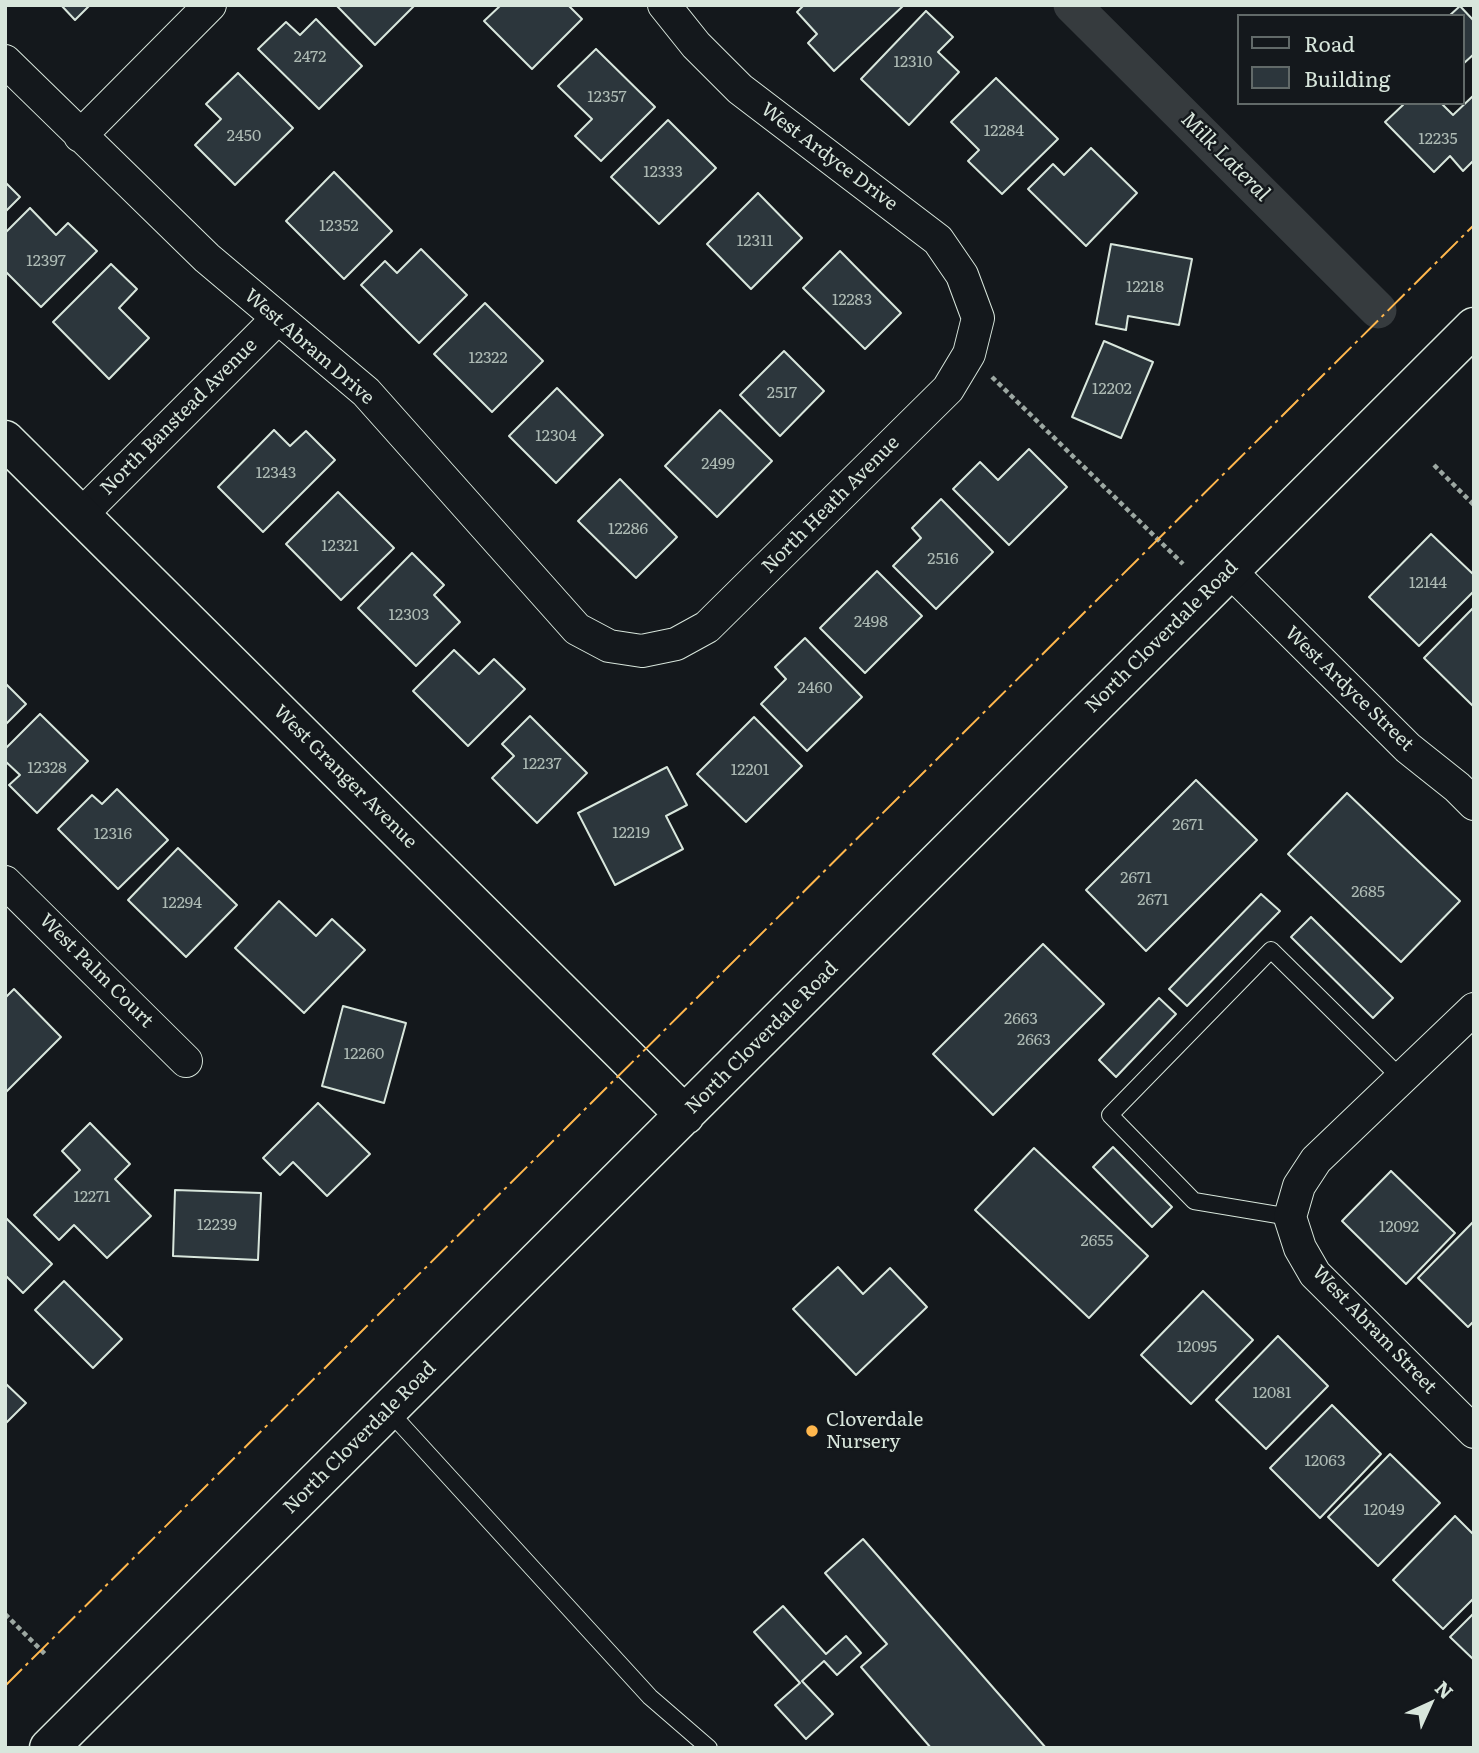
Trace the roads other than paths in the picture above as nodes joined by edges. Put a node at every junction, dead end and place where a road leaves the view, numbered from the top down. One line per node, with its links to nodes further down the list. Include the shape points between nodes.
1 (210, 5): 4 (street)
2 (664, 5): 5 (street, West Ardyce Drive, via 740,89 938,240 962,275)
3 (5, 61): 4 (street, West Abram Drive)
4 (80, 136): 6 (street, West Abram Drive)
5 (978, 318): 11 (street, North Heath Avenue, via 969,354 948,389 707,627 676,643)
6 (277, 319): 9 (street, North Banstead Avenue); 11 (street, West Abram Drive, via 366,391 577,629 609,646)
7 (1474, 327): 10 (main road, North Cloverdale Road)
8 (5, 440): 9 (main road, West Granger Avenue)
9 (81, 515): 17 (main road, West Granger Avenue)
10 (1219, 580): 12 (street, West Ardyce Street); 17 (main road, North Cloverdale Road)
11 (642, 651)
12 (1474, 804)
13 (5, 882): 15 (street, West Palm Court)
14 (1474, 1009): 16 (street)
15 (186, 1061)
16 (1402, 1079): 18 (street, via 1316,1160 1299,1186); 18 (lane, via 1271,950 1110,1115 1195,1201)
17 (685, 1115): 19 (main road, North Cloverdale Road)
18 (1290, 1217): 20 (street, West Abram Street, via 1315,1274)
19 (388, 1410): 21 (main road, North Cloverdale Road); 22 (lane, via 650,1697)
20 (1474, 1432)
21 (49, 1748)
22 (709, 1748)

